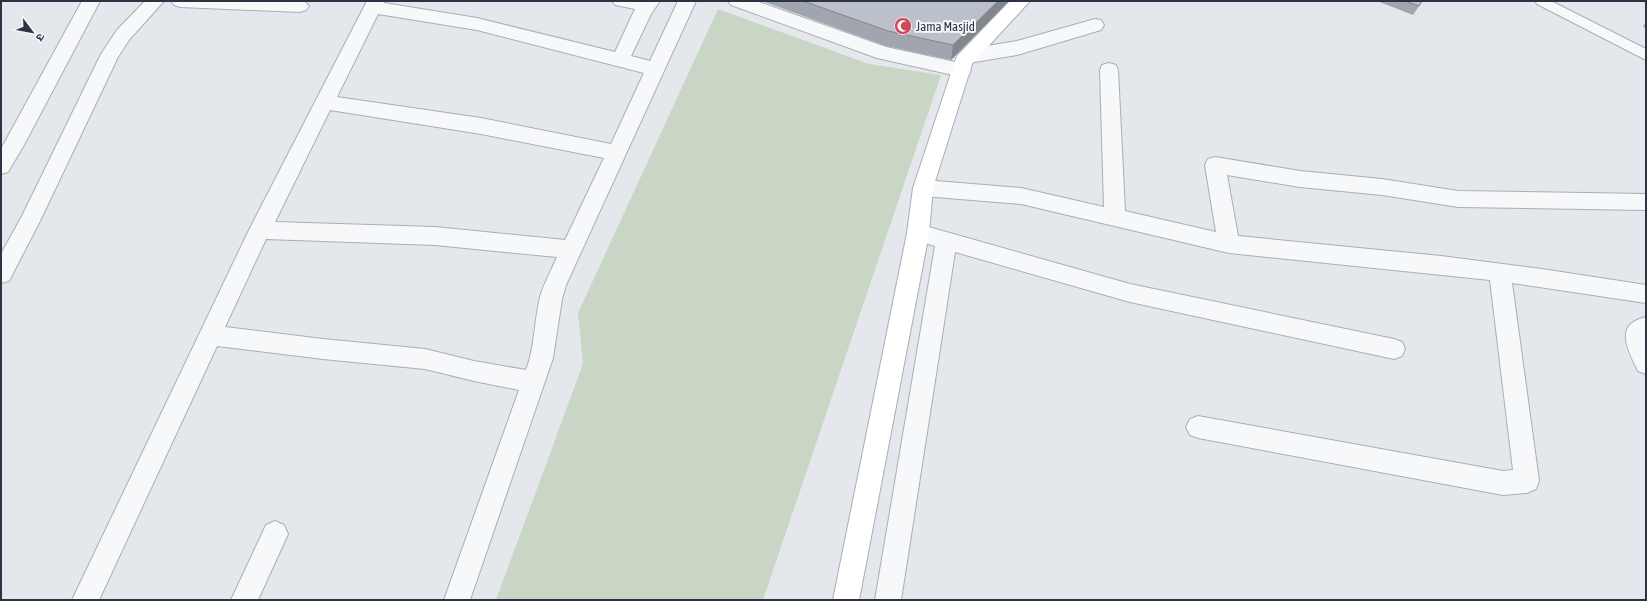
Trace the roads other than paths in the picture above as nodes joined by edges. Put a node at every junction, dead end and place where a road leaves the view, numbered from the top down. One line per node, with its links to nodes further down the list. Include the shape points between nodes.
1 (91, 1): 20 (street)
2 (154, 1): 30 (street, via 123,35 110,54 30,221)
3 (180, 1): 11 (street)
4 (621, 1): 9 (street)
5 (687, 1): 16 (street)
6 (737, 1): 15 (street, via 884,53)
7 (1021, 1): 15 (main road)
8 (1541, 1): 13 (lane)
9 (650, 3): 14 (street)
10 (374, 4): 14 (street, via 477,24); 18 (street)
11 (300, 6)
12 (1095, 26): 15 (street)
13 (1646, 55)
14 (620, 60): 16 (street)
15 (965, 63): 21 (main road)
16 (656, 69): 19 (street)
17 (1109, 70): 23 (street)
18 (324, 102): 19 (street, via 481,126); 24 (street)
19 (617, 153): 28 (street)
20 (1, 166)
21 (923, 188): 23 (street, via 1021,196); 25 (main road)
22 (1646, 202): 27 (street, via 1458,199 1382,187 1300,179 1215,165)
23 (1115, 218): 27 (street)
24 (260, 230): 28 (street, via 435,236); 33 (street)
25 (918, 233): 26 (street); 42 (main road)
26 (946, 241): 34 (street, via 1130,293); 43 (street)
27 (1229, 244): 29 (street)
28 (572, 250): 36 (street, via 550,299 544,346)
29 (1500, 272): 31 (street); 37 (street, via 1527,481 1504,483)
30 (1, 274)
31 (1646, 294)
32 (1646, 327): 35 (street, via 1636,333)
33 (210, 336): 36 (street, via 425,359); 39 (street)
34 (1394, 349)
35 (1646, 364)
36 (533, 382): 41 (street)
37 (1198, 427)
38 (275, 534): 40 (street)
39 (85, 600)
40 (244, 600)
41 (457, 600)
42 (846, 600)
43 (888, 600)

